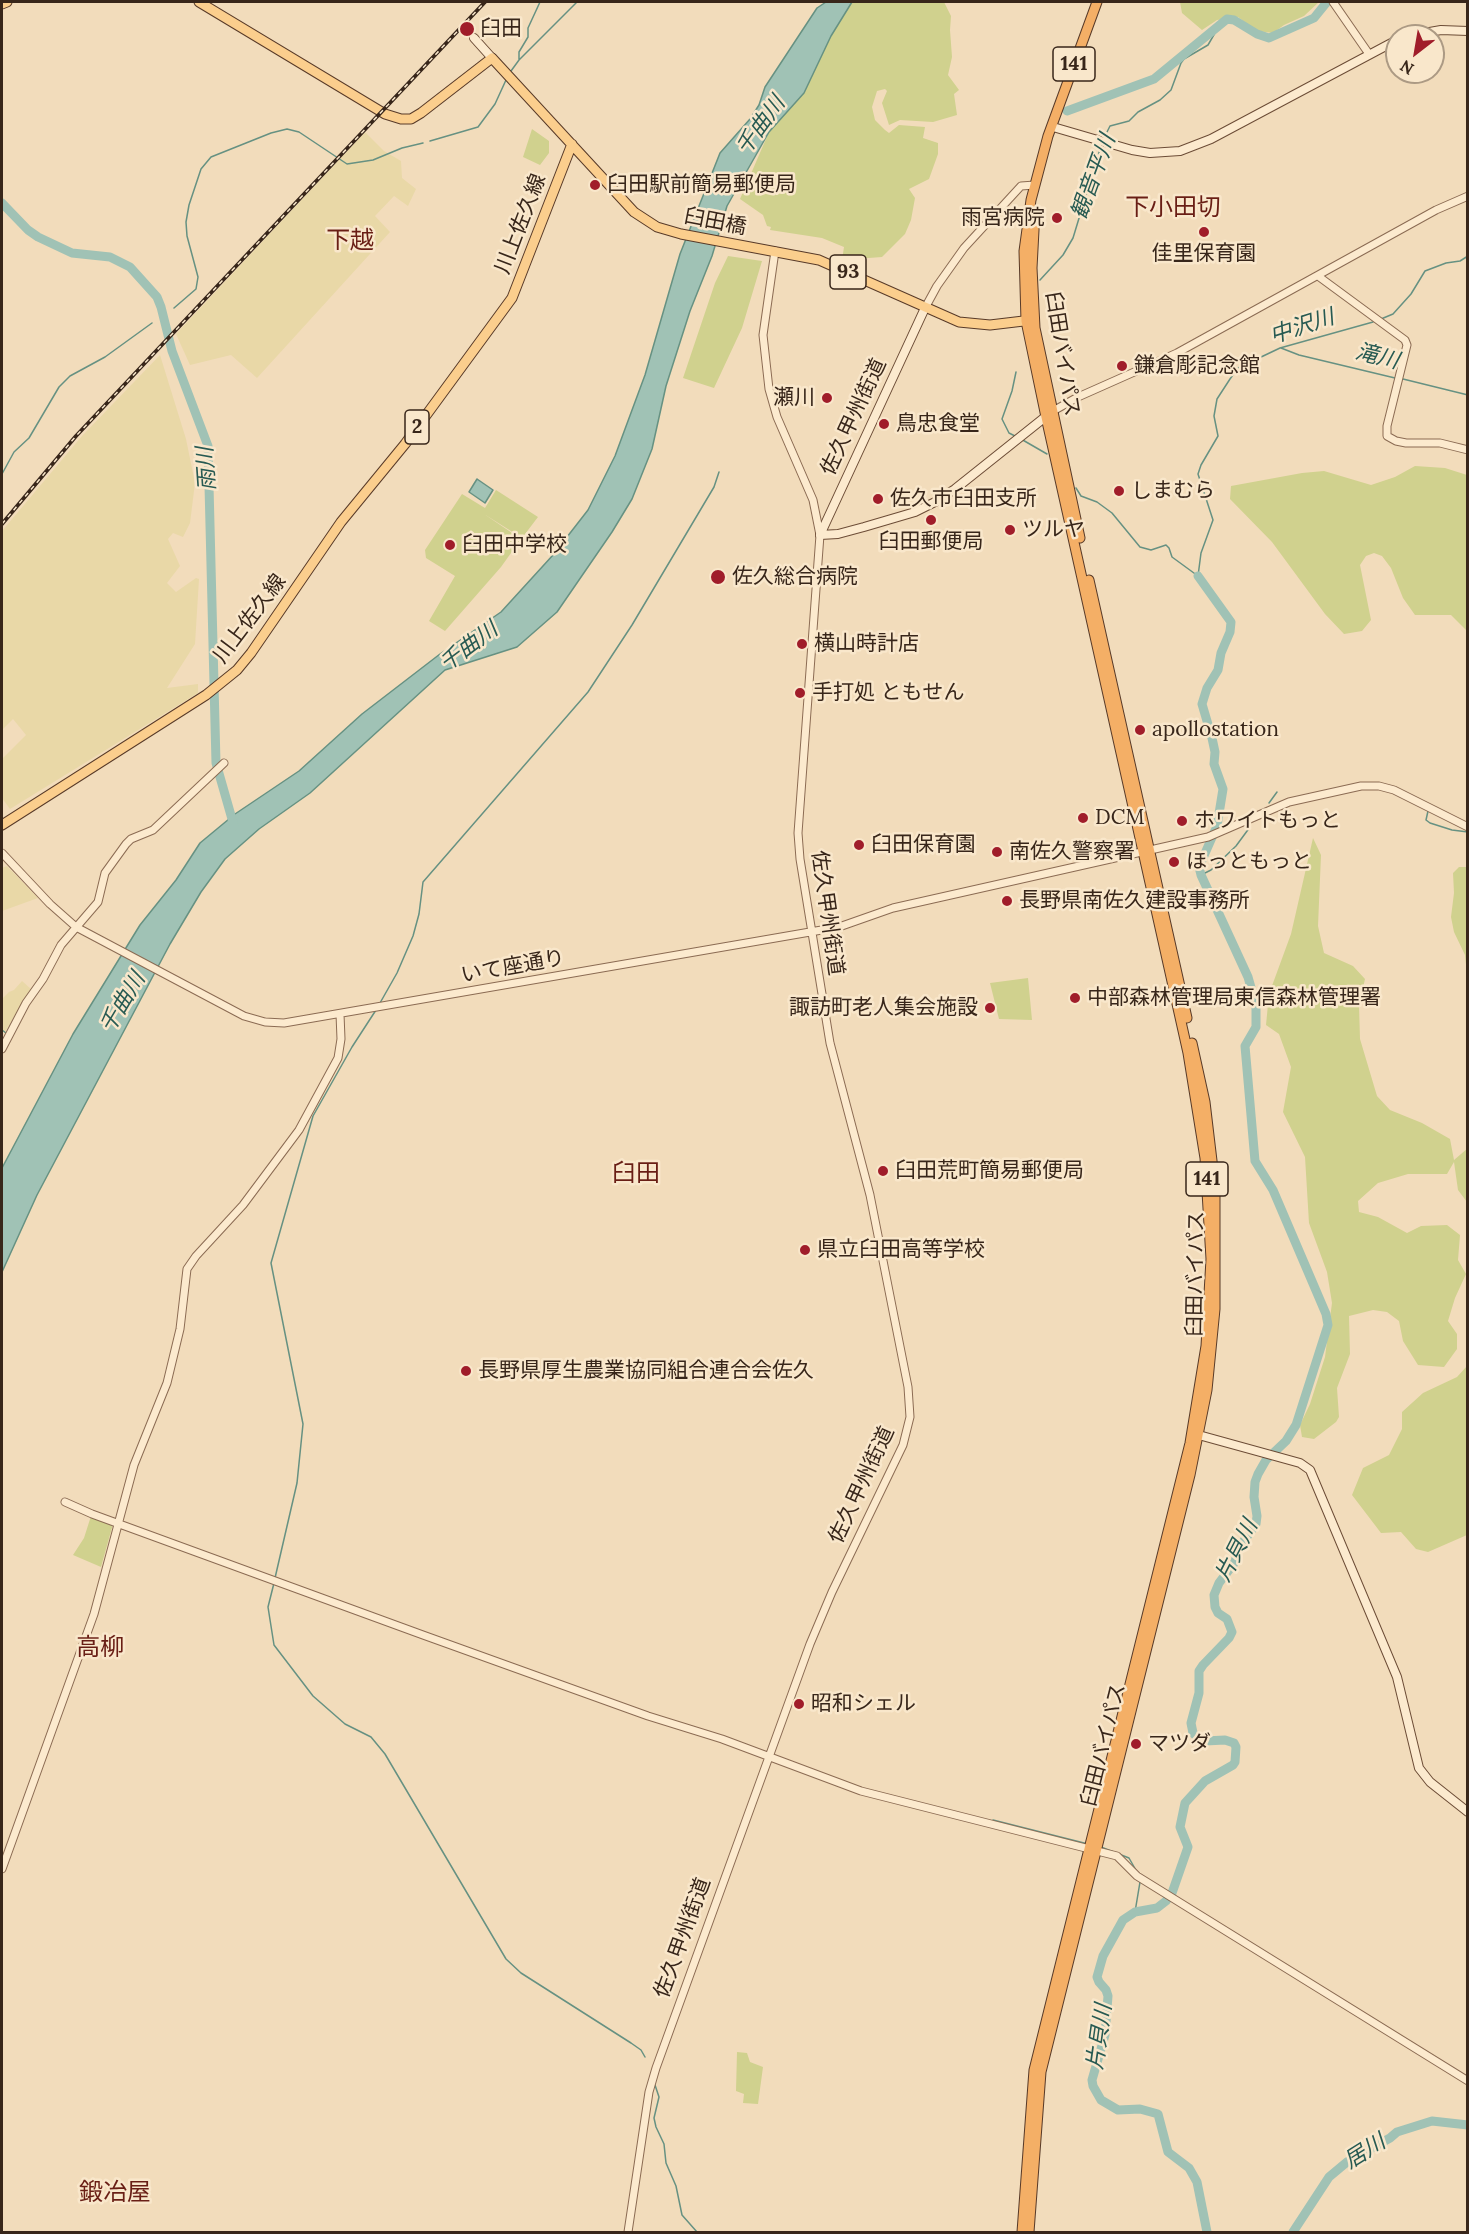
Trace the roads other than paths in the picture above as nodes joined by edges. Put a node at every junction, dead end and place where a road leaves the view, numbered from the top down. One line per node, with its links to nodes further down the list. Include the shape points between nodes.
1 (7, 2): 4 (main road)
2 (199, 2): 11 (main road, via 385,114 400,119 411,119 421,113)
3 (1097, 2): 12 (highway, 141)
4 (2, 4)
5 (1335, 4): 10 (street)
6 (1445, 30): 7 (main road)
7 (1467, 32)
8 (474, 38): 11 (main road)
9 (1385, 46): 10 (main road)
10 (1369, 54): 12 (main road, via 1211,139 1180,151 1132,150)
11 (492, 58): 13 (main road)
12 (1053, 127): 14 (highway, 臼田バイパス / 141, via 1041,159)
13 (572, 144): 16 (main road, 臼田橋 / 93, via 634,212 657,227); 24 (main road, 川上佐久線 / 2, via 512,298 405,444 341,522 237,670 206,695)
14 (1037, 185): 18 (street, 佐久甲州街道, via 1021,186 963,248); 19 (highway, 臼田バイパス / 141, via 1024,251)
15 (1467, 196): 17 (street)
16 (771, 250): 18 (main road, 93, via 837,266); 22 (street, via 769,304 763,335 769,389 813,500)
17 (1318, 276): 20 (street, via 1171,356 1078,397); 21 (street, via 1402,336 1407,345 1387,436 1406,443 1440,443)
18 (925, 308): 19 (main road, 93, via 973,325); 22 (main road, 佐久甲州街道)
19 (1030, 320): 20 (highway, 臼田バイパス / 141)
20 (1050, 414): 22 (main road, via 935,502 864,527); 26 (highway, 臼田バイパス / 141)
21 (1467, 450)
22 (820, 535): 29 (street, 佐久甲州街道, via 798,833)
23 (224, 763): 28 (street, via 153,830 126,844 105,873 98,902)
24 (2, 825)
25 (1467, 827): 26 (street, いて座通り, via 1403,794 1367,786 1289,802 1220,833)
26 (1147, 851): 29 (street, いて座通り, via 904,905 849,924); 32 (highway, 臼田バイパス / 141, via 1185,1037 1206,1166 1211,1259 1209,1309)
27 (2, 853): 28 (street)
28 (76, 927): 30 (street, いて座通り, via 244,1016 275,1023); 31 (street, via 61,945)
29 (812, 931): 30 (street, いて座通り); 35 (street, 佐久甲州街道, via 832,1052 870,1195 908,1387 910,1417 903,1445 819,1620)
30 (340, 1014): 34 (street, via 338,1058 302,1124 243,1205 187,1269 180,1329 167,1383 138,1454)
31 (2, 1049)
32 (1195, 1435): 36 (main road, via 1300,1463 1310,1470 1397,1677 1419,1768); 37 (highway, 臼田バイパス / 141)
33 (65, 1502): 34 (street)
34 (118, 1523): 35 (street); 38 (street, via 94,1614)
35 (768, 1756): 37 (street, via 861,1791); 40 (street, 佐久甲州街道, via 651,2083)
36 (1467, 1812)
37 (1093, 1850): 39 (street, via 1120,1858 1137,1876); 41 (highway, 臼田バイパス / 141, via 1034,2070); 42 (highway, 臼田バイパス / 141, via 1041,2072)
38 (2, 1869)
39 (1467, 2081)
40 (628, 2232)
41 (1022, 2232)
42 (1029, 2232)

